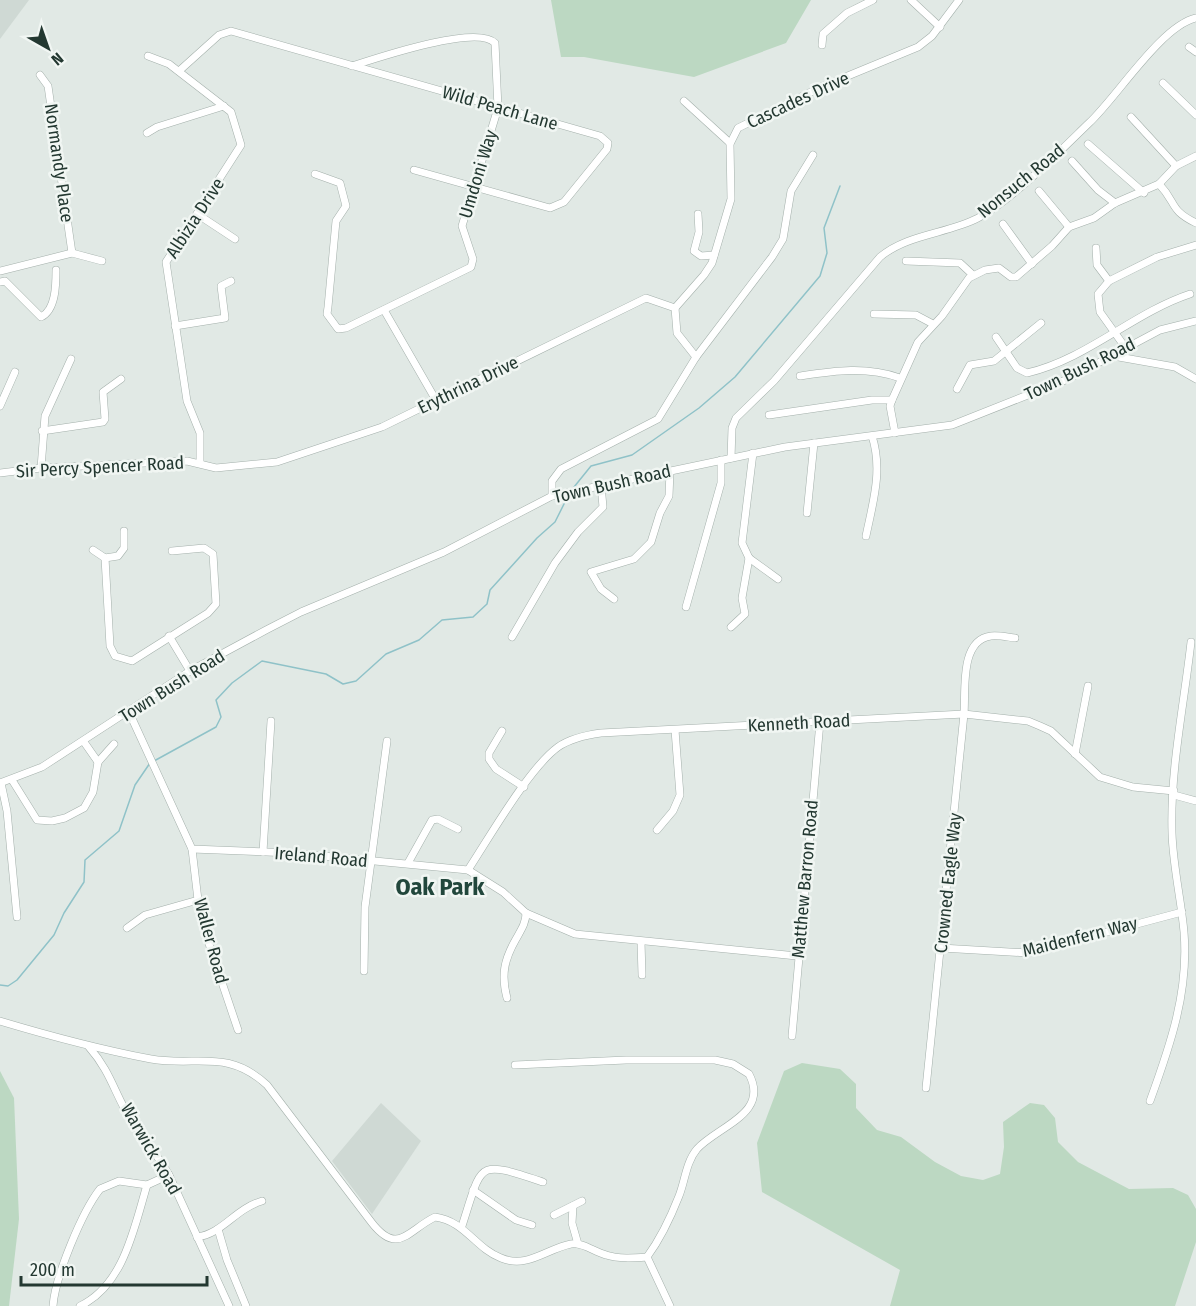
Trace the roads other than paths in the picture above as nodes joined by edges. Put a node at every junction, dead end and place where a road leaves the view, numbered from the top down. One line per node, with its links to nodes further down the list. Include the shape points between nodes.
1 (873, 0): 6 (street, via 847,13 823,34)
2 (910, 0): 5 (street)
3 (959, 0): 5 (street, Cascades Drive)
4 (1196, 18): 80 (street, Nonsuch Road, via 1164,38 1101,111 994,208 961,225 898,245 880,257 774,381 740,412 732,428)
5 (939, 27): 18 (street, Cascades Drive, via 918,47 821,87 738,128)
6 (822, 45)
7 (148, 56): 9 (street, Albizia Drive)
8 (352, 66): 9 (street, Wild Peach Lane, via 228,31); 14 (street, Wild Peach Lane); 14 (street, Umdoni Way, via 426,43 489,39 496,48)
9 (179, 71): 13 (street, Albizia Drive)
10 (40, 75): 39 (street, Normandy Place, via 48,86)
11 (1163, 83): 15 (street)
12 (684, 101): 18 (street)
13 (224, 106): 17 (street); 31 (street, Albizia Drive, via 234,117 241,145)
14 (498, 108): 27 (street, Umdoni Way); 27 (street, Wild Peach Lane, via 600,136 608,146 556,207 546,208)
15 (1196, 115)
16 (1131, 117): 23 (street)
17 (147, 133)
18 (730, 143): 40 (street, Cascades Drive, via 731,199)
19 (1088, 144): 29 (street)
20 (813, 155): 63 (street, via 791,191 783,238 772,257)
21 (1196, 156): 23 (street)
22 (1072, 161): 30 (street)
23 (1176, 165): 26 (street)
24 (414, 170): 27 (street, Wild Peach Lane)
25 (315, 174): 52 (street, Umdoni Way, via 340,183 346,200 334,234 327,307 332,322 340,330)
26 (1159, 184): 29 (street); 33 (street, via 1177,213)
27 (473, 186): 52 (street, Umdoni Way, via 462,226 472,256 471,267)
28 (1039, 190): 35 (street)
29 (1144, 193): 30 (street)
30 (1115, 203): 35 (street, via 1094,218)
31 (197, 214): 36 (street); 57 (street, Albizia Drive, via 166,262)
32 (698, 214): 40 (street, via 695,251 701,256)
33 (1196, 223)
34 (1003, 224): 43 (street)
35 (1069, 227): 43 (street)
36 (235, 239)
37 (1196, 245): 48 (street, via 1169,251)
38 (1096, 248): 48 (street, via 1097,265)
39 (72, 253): 41 (street); 45 (street)
40 (714, 255): 51 (street, Cascades Drive, via 705,275)
41 (102, 261)
42 (906, 261): 46 (street, via 960,263)
43 (1032, 264): 46 (street, via 1014,277 1001,268)
44 (56, 270): 49 (street, via 52,304 43,317)
45 (1, 271): 49 (street)
46 (973, 275): 56 (street)
47 (231, 281): 57 (street, via 221,286 225,318)
48 (1109, 281): 58 (street, via 1098,294 1097,302)
49 (3, 282)
50 (1190, 294): 58 (street, via 1140,317)
51 (675, 308): 63 (street, via 677,333); 72 (street, Erythrina Drive, via 653,298 640,299)
52 (384, 310): 72 (street)
53 (874, 314): 56 (street, via 916,315)
54 (1196, 321): 60 (street, Town Bush Road, via 1168,327)
55 (1041, 323): 61 (street)
56 (933, 324): 67 (street, via 918,342)
57 (175, 326): 82 (street, Albizia Drive, via 187,401 200,433)
58 (1117, 333): 60 (street); 61 (street, via 1027,373 1017,368)
59 (996, 337): 61 (street)
60 (1125, 347): 62 (street, Town Bush Road)
61 (1007, 350): 70 (street, via 994,361 970,365)
62 (1113, 356): 69 (street, via 1175,367); 76 (street, Town Bush Road, via 1068,379 962,422)
63 (696, 357): 87 (street, via 658,420 561,469 552,482)
64 (71, 359): 75 (street, via 48,407)
65 (15, 372): 73 (street)
66 (800, 376): 67 (street, via 866,370)
67 (900, 378): 71 (street)
68 (121, 379): 75 (street, via 103,392 103,422)
69 (1196, 379)
70 (957, 389)
71 (892, 400): 74 (street); 76 (street)
72 (437, 402): 82 (street, Erythrina Drive, via 382,427 277,462 216,468)
73 (0, 406)
74 (769, 415)
75 (42, 431): 83 (street)
76 (895, 433): 77 (street, Town Bush Road)
77 (872, 436): 78 (street, Town Bush Road); 90 (street, via 878,475)
78 (814, 443): 79 (street, Town Bush Road); 88 (street)
79 (753, 453): 80 (street, Town Bush Road); 94 (street, via 742,534)
80 (730, 458): 81 (street, Town Bush Road)
81 (721, 460): 84 (street, Town Bush Road); 97 (street, via 721,483)
82 (200, 462): 83 (street, Sir Percy Spencer Road)
83 (41, 468): 85 (street, Sir Percy Spencer Road)
84 (670, 471): 86 (street, Town Bush Road); 96 (street, via 669,496 651,542 634,559 591,572)
85 (0, 473)
86 (601, 485): 87 (street, Town Bush Road); 100 (street, via 603,507 555,562)
87 (552, 496): 103 (street, Town Bush Road, via 444,552 301,612)
88 (807, 513)
89 (124, 531): 93 (street, via 123,552)
90 (866, 536)
91 (93, 550): 93 (street)
92 (172, 551): 99 (street, via 204,548 213,554 217,600 208,613)
93 (105, 558): 99 (street, via 110,646 115,656 132,661)
94 (749, 558): 95 (street); 98 (street, via 742,598 745,614)
95 (778, 579)
96 (614, 599)
97 (686, 607)
98 (731, 627)
99 (169, 636): 103 (street)
100 (512, 637)
101 (1015, 638): 106 (street, Crowned Eagle Way, via 991,636 972,648 967,662)
102 (1191, 642): 119 (street)
103 (190, 671): 105 (street, Town Bush Road)
104 (1088, 686): 114 (street)
105 (129, 712): 112 (street, Town Bush Road); 123 (street)
106 (964, 714): 108 (street, Kenneth Road); 114 (street, Kenneth Road, via 1029,721 1051,731); 134 (street, Crowned Eagle Way)
107 (272, 721): 124 (street)
108 (820, 722): 109 (street, Kenneth Road); 135 (street, Matthew Barron Road)
109 (675, 729): 118 (street, Kenneth Road, via 601,733 572,739 556,748); 122 (street, via 680,795)
110 (502, 731): 118 (street, via 489,759 496,769)
111 (387, 741): 125 (street)
112 (84, 742): 115 (street); 116 (street, Town Bush Road)
113 (114, 744): 115 (street)
114 (1075, 754): 119 (street, Kenneth Road, via 1110,781)
115 (98, 762): 116 (street, via 93,792 84,808 52,821 37,820)
116 (12, 780): 117 (street, Town Bush Road)
117 (0, 783): 131 (street, via 7,811)
118 (524, 787): 127 (street, Kenneth Road)
119 (1174, 793): 120 (street, Kenneth Road); 129 (street, via 1172,834)
120 (1196, 801)
121 (458, 829): 126 (street, via 432,820)
122 (657, 830)
123 (192, 849): 124 (street, Ireland Road); 128 (street, Waller Road)
124 (263, 852): 125 (street, Ireland Road)
125 (370, 861): 126 (street, Ireland Road); 136 (street)
126 (408, 862): 127 (street, Ireland Road)
127 (468, 870): 130 (street, Ireland Road, via 503,892)
128 (198, 900): 132 (street, via 145,915); 140 (street, Waller Road)
129 (1182, 912): 134 (street, Maidenfern Way, via 1028,953); 145 (street, via 1183,990)
130 (526, 913): 133 (street, Ireland Road, via 575,934); 138 (street, via 504,967)
131 (17, 917)
132 (127, 928)
133 (641, 942): 135 (street, Ireland Road); 137 (street)
134 (941, 948): 144 (street, Crowned Eagle Way)
135 (797, 956): 141 (street, Matthew Barron Road)
136 (364, 971)
137 (642, 975)
138 (507, 998)
139 (0, 1021): 142 (street)
140 (238, 1030)
141 (792, 1036)
142 (89, 1047): 146 (street, Warwick Road, via 112,1079 130,1119); 155 (street, via 160,1060 226,1062 250,1071 267,1085 382,1235 400,1239 435,1217)
143 (514, 1065): 159 (street, via 715,1060 734,1064 749,1074 754,1094 748,1110 714,1133 694,1153 665,1232)
144 (926, 1088)
145 (1150, 1101)
146 (169, 1175): 148 (street); 157 (street, Warwick Road)
147 (543, 1182): 149 (street, via 495,1167 483,1172)
148 (147, 1185): 160 (street, via 119,1181 105,1185 95,1196 60,1271); 161 (street, via 119,1267 107,1286)
149 (473, 1190): 154 (street, via 516,1220); 155 (street)
150 (262, 1201): 156 (street, via 237,1212)
151 (582, 1201): 152 (street)
152 (573, 1206): 153 (street); 158 (street, via 572,1223)
153 (554, 1215)
154 (532, 1225)
155 (462, 1226): 158 (street, via 499,1257 511,1261 528,1261)
156 (218, 1229): 157 (street); 163 (street)
157 (197, 1237): 162 (street, Warwick Road)
158 (578, 1244): 159 (street, via 607,1256)
159 (647, 1257): 164 (street)
160 (53, 1306)
161 (80, 1306)
162 (228, 1306)
163 (246, 1306)
164 (670, 1306)

